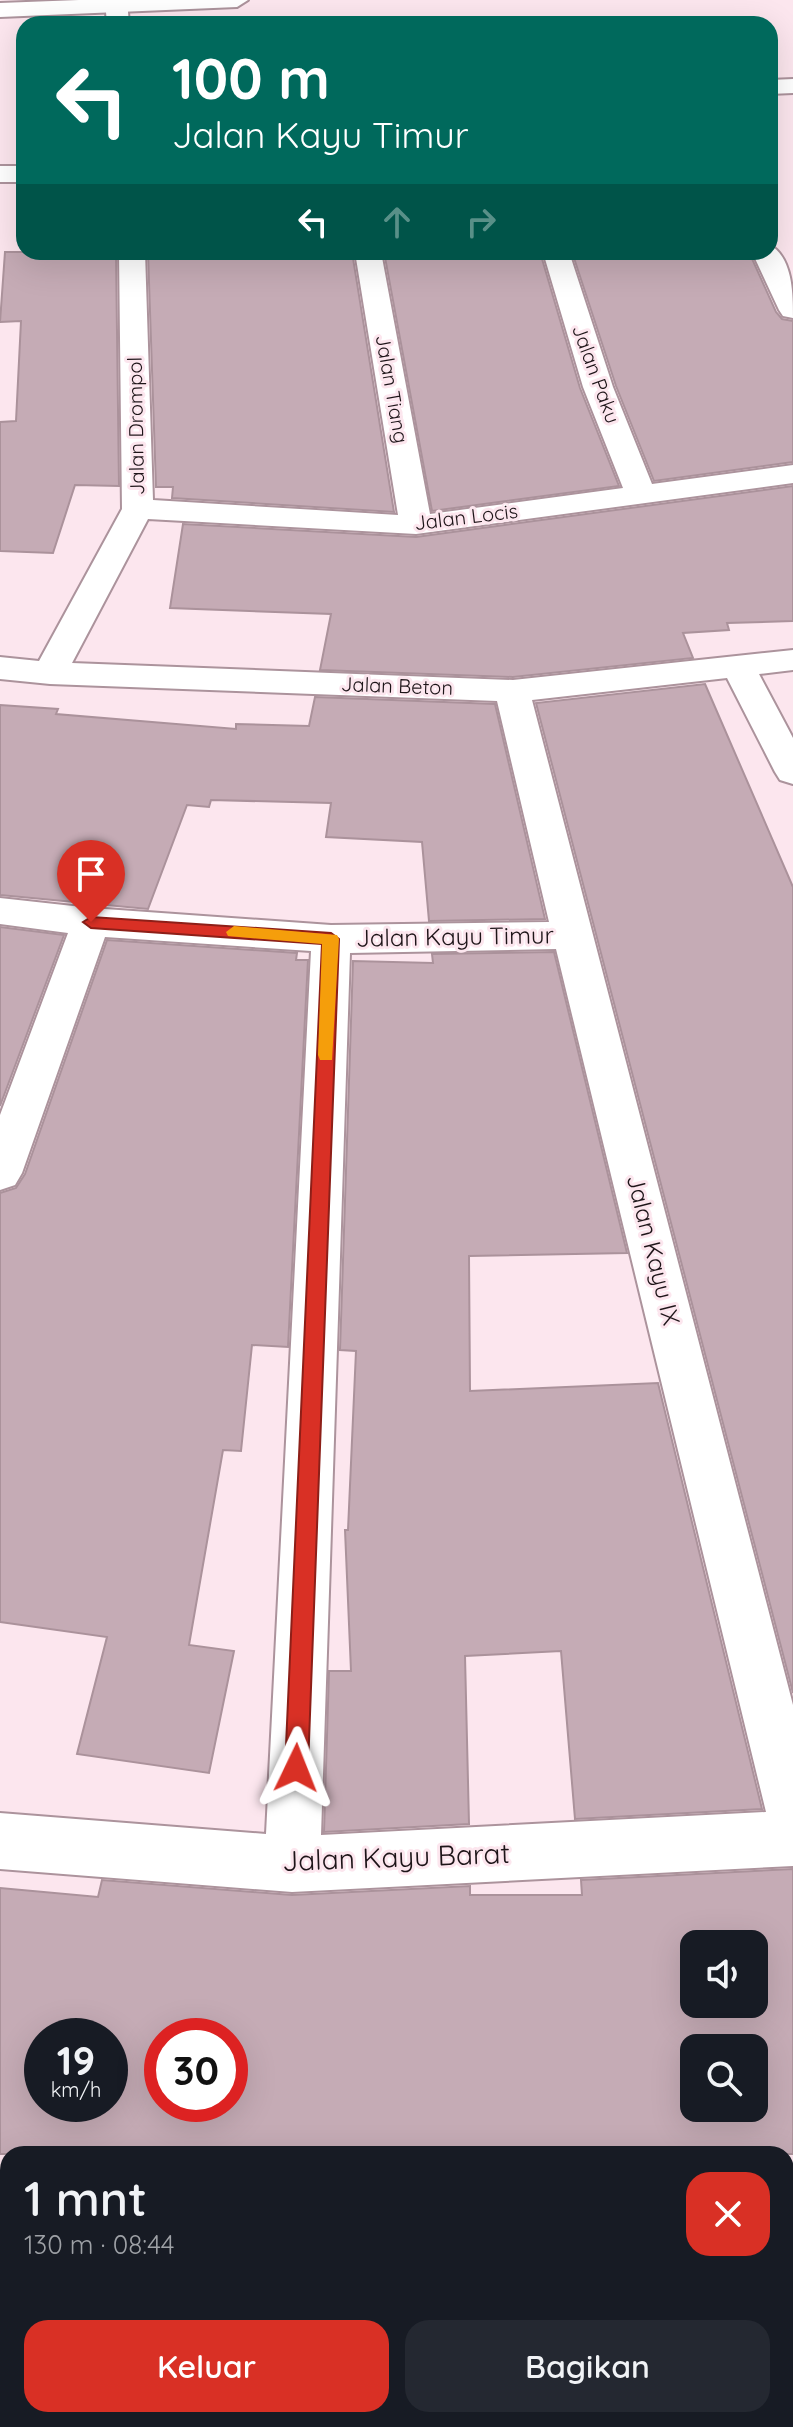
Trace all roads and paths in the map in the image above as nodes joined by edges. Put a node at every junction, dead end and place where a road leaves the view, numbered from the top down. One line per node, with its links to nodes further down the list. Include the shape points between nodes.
1 (237, 0): 2 (street)
2 (117, 9): 3 (street)
3 (0, 10)
4 (132, 260): 11 (street, Jalan Drompol)
5 (369, 260): 12 (street, Jalan Tiang)
6 (558, 260): 10 (street, Jalan Paku, via 598,387)
7 (769, 260): 8 (street)
8 (793, 310)
9 (793, 474): 10 (street, Jalan Locis)
10 (641, 495): 12 (street, Jalan Locis)
11 (138, 509): 12 (street, Jalan Locis); 16 (street, Jalan Drompol)
12 (416, 525)
13 (793, 660): 14 (street, Jalan Beton)
14 (738, 667): 17 (street, Jalan Beton); 18 (street)
15 (0, 668): 16 (street, Jalan Beton)
16 (50, 673): 17 (street, Jalan Beton)
17 (513, 691): 21 (street, Jalan Kayu IX)
18 (793, 772)
19 (0, 911): 20 (street, Jalan Kayu Timur)
20 (91, 922): 22 (street, Jalan Kayu Timur); 23 (street)
21 (574, 935): 22 (street, Jalan Kayu Timur); 24 (street, Jalan Kayu IX)
22 (331, 939): 27 (street)
23 (0, 1173)
24 (793, 1810)
25 (793, 1838): 27 (street, Jalan Kayu Barat)
26 (0, 1841): 27 (street, Jalan Kayu Barat)
27 (292, 1864)

